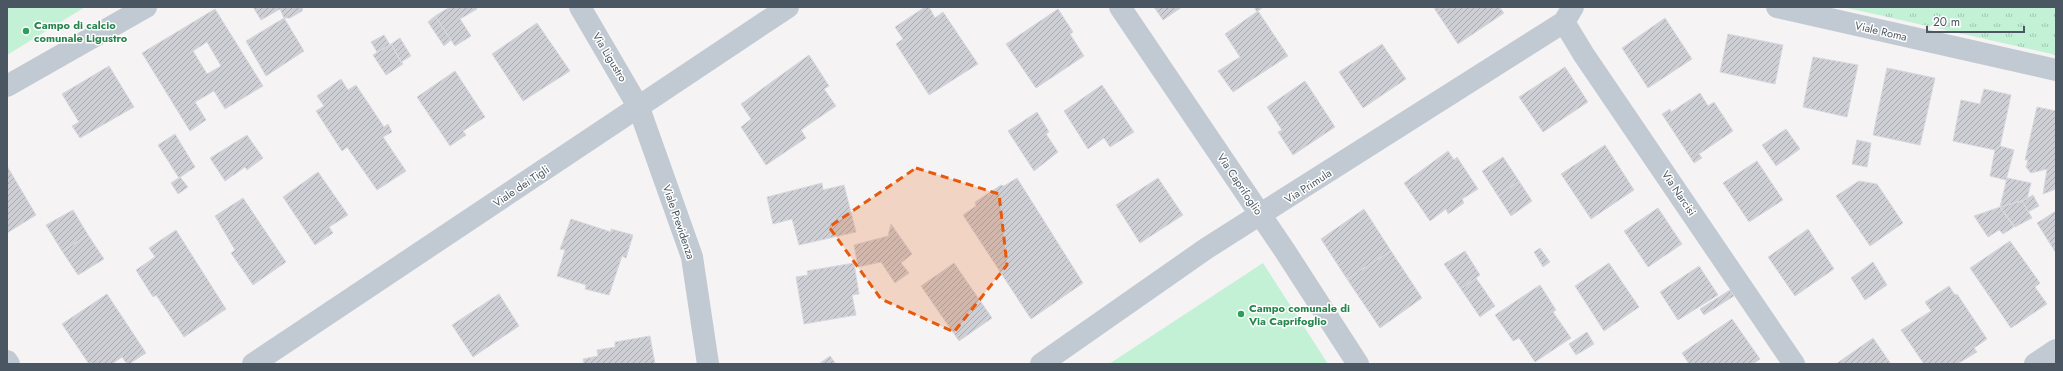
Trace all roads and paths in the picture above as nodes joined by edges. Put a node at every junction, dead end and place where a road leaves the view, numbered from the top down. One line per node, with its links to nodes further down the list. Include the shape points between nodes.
1 (146, 7): 8 (street)
2 (580, 7): 9 (street, Via Ligustro)
3 (788, 7): 9 (street, Viale dei Tigli)
4 (1120, 7): 10 (street, Via Caprifoglio)
5 (1777, 7): 7 (street, Viale Roma)
6 (1569, 14): 10 (street, Via Primula); 18 (street, Via Narcisi, via 1589,61)
7 (2056, 70)
8 (7, 86)
9 (639, 108): 14 (street, Viale dei Tigli); 15 (street, Viale Previdenza, via 692,257)
10 (1261, 215): 16 (street, Via Primula, via 1207,248); 17 (street, Via Caprifoglio)
11 (2056, 350): 19 (street)
12 (7, 361): 13 (street)
13 (9, 364)
14 (253, 364)
15 (708, 364)
16 (1041, 364)
17 (1358, 364)
18 (1794, 364)
19 (2035, 364)

